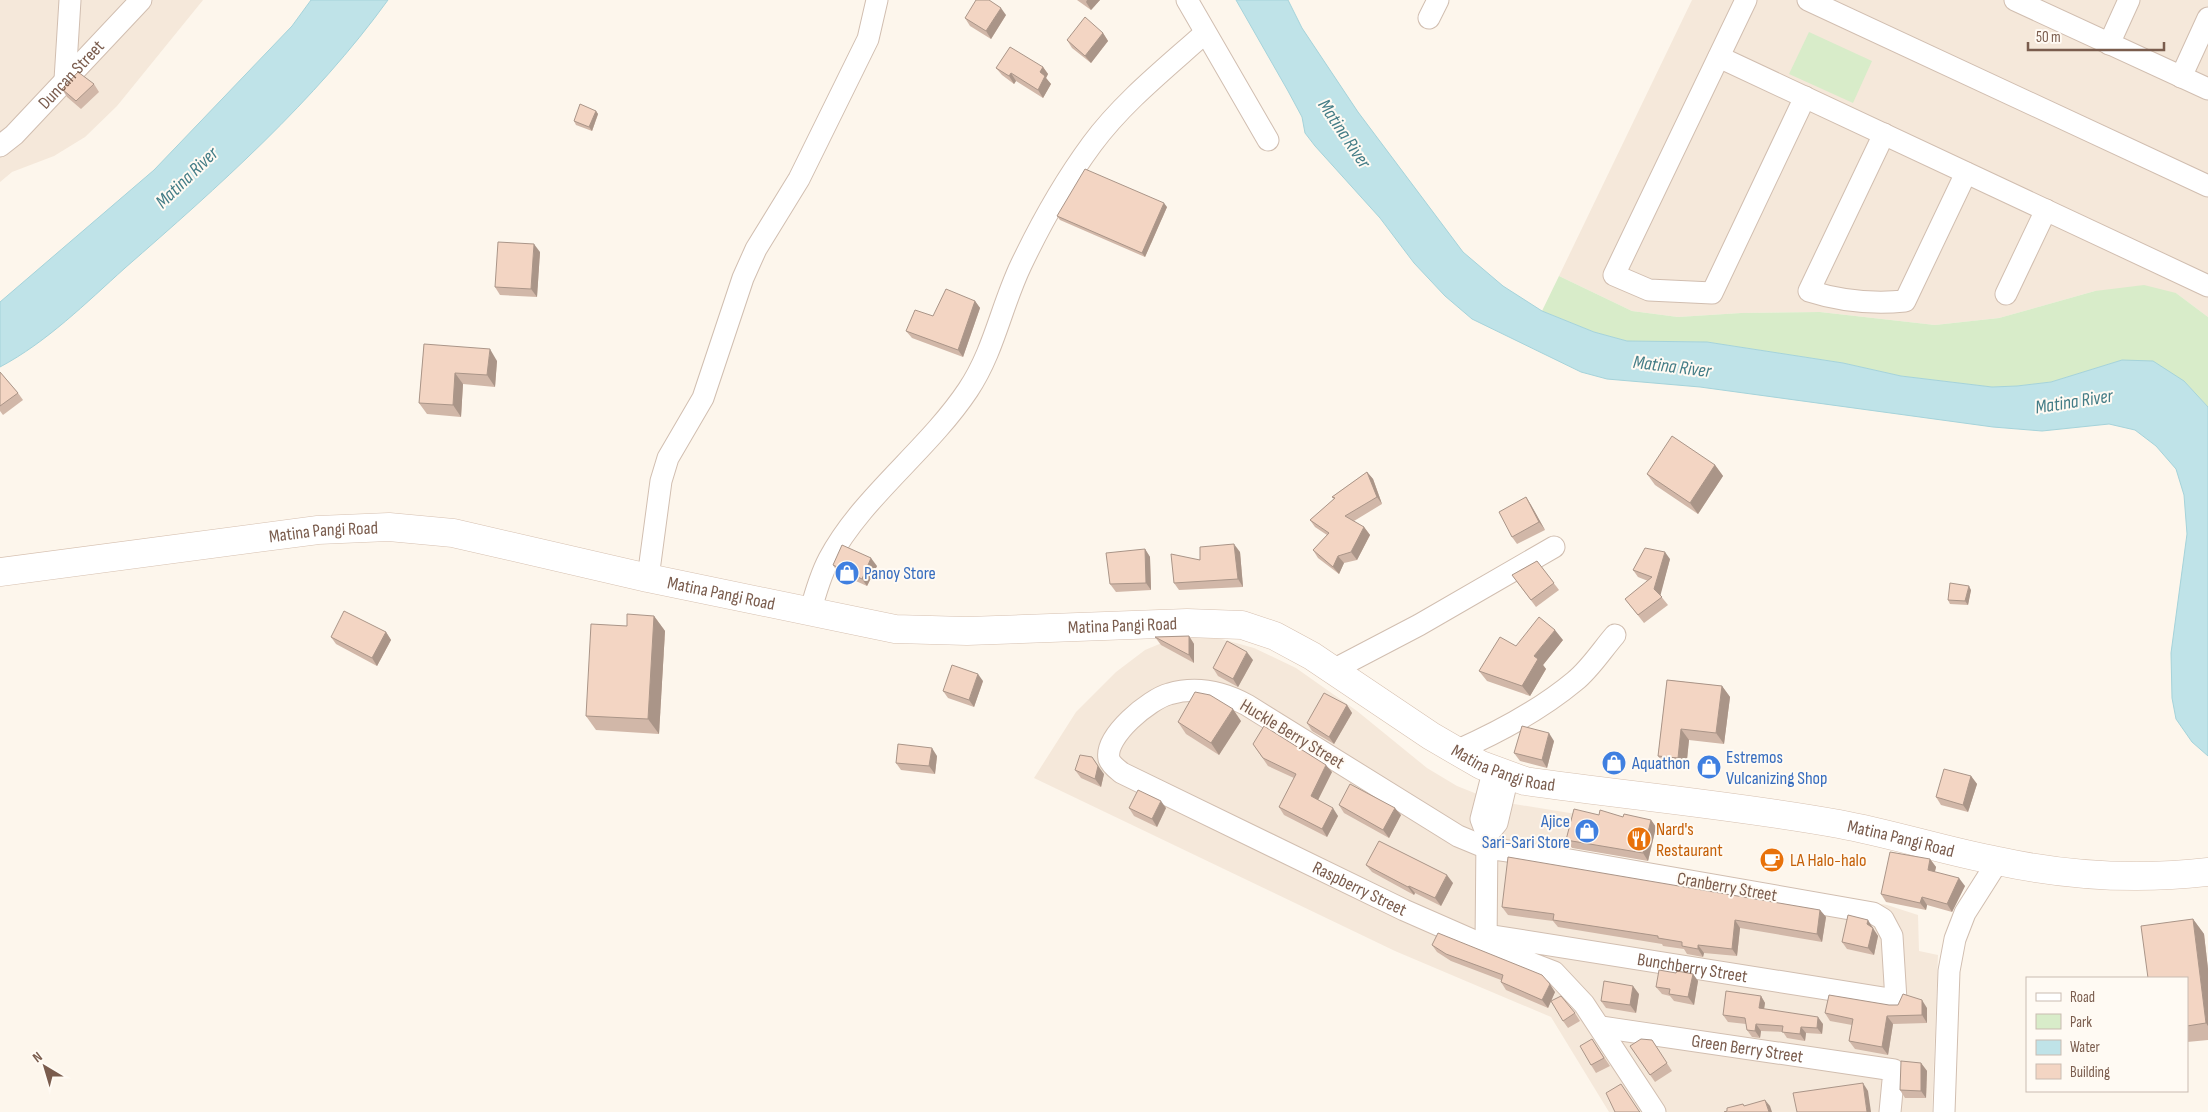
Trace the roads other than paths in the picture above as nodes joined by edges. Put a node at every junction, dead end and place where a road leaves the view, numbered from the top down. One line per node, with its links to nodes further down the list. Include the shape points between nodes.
1 (70, 0): 15 (street)
2 (141, 0): 15 (street, Duncan Street)
3 (877, 0): 28 (street, via 868,39 799,179 756,248 703,398 668,458 661,481)
4 (1187, 0): 11 (street)
5 (1746, 0): 13 (street)
6 (1808, 0): 22 (street)
7 (2015, 0): 9 (street)
8 (2129, 0): 12 (street)
9 (2040, 5): 12 (street)
10 (2208, 18): 14 (street)
11 (1205, 33): 19 (street); 29 (street, via 1139,92 1092,144 1034,237 979,372 949,418 845,534 817,585)
12 (2109, 44): 14 (street)
13 (1719, 57): 17 (street); 17 (street, via 1614,275 1649,290 1712,293)
14 (2182, 77): 16 (street)
15 (65, 80): 20 (street, Duncan Street)
16 (2208, 89)
17 (1805, 97): 18 (street)
18 (1884, 134): 21 (street); 21 (street, via 1810,291 1865,302 1905,301)
19 (1268, 140)
20 (0, 146)
21 (1966, 173): 23 (street)
22 (2208, 186)
23 (2046, 210): 24 (street); 25 (street)
24 (2208, 286)
25 (2006, 294)
26 (1554, 547): 31 (street)
27 (0, 572): 28 (street, Matina Pangi Road, via 285,534 389,527 453,533)
28 (648, 578): 29 (street, Matina Pangi Road)
29 (810, 612): 31 (street, Matina Pangi Road, via 895,629 929,632 1224,623 1242,625 1275,636)
30 (1615, 635): 32 (street, via 1576,681 1531,713)
31 (1333, 670): 32 (street, Matina Pangi Road)
32 (1456, 752): 34 (street, Matina Pangi Road)
33 (1109, 758): 35 (street, Huckle Berry Street, via 1118,734 1138,712 1157,698 1184,690 1214,692 1247,705 1458,836); 38 (street, Raspberry Street, via 1122,773 1371,895)
34 (1500, 774): 35 (street, via 1496,823); 36 (street, Matina Pangi Road, via 1550,785 1816,820)
35 (1487, 842): 38 (street); 41 (street, Cranberry Street, via 1873,913 1883,919 1892,936)
36 (1998, 861): 37 (street, Matina Pangi Road, via 2108,876 2147,877); 45 (street, via 1966,913 1955,939 1949,971)
37 (2208, 872)
38 (1486, 940): 39 (street, Bunchberry Street); 40 (street, Raspberry Street)
39 (1563, 947): 40 (street); 41 (street, Bunchberry Street)
40 (1554, 972): 42 (street, Raspberry Street, via 1573,990)
41 (1896, 1000)
42 (1601, 1027): 43 (street, Raspberry Street); 44 (street, Green Berry Street, via 1894,1070)
43 (1655, 1112)
44 (1890, 1112)
45 (1944, 1112)

